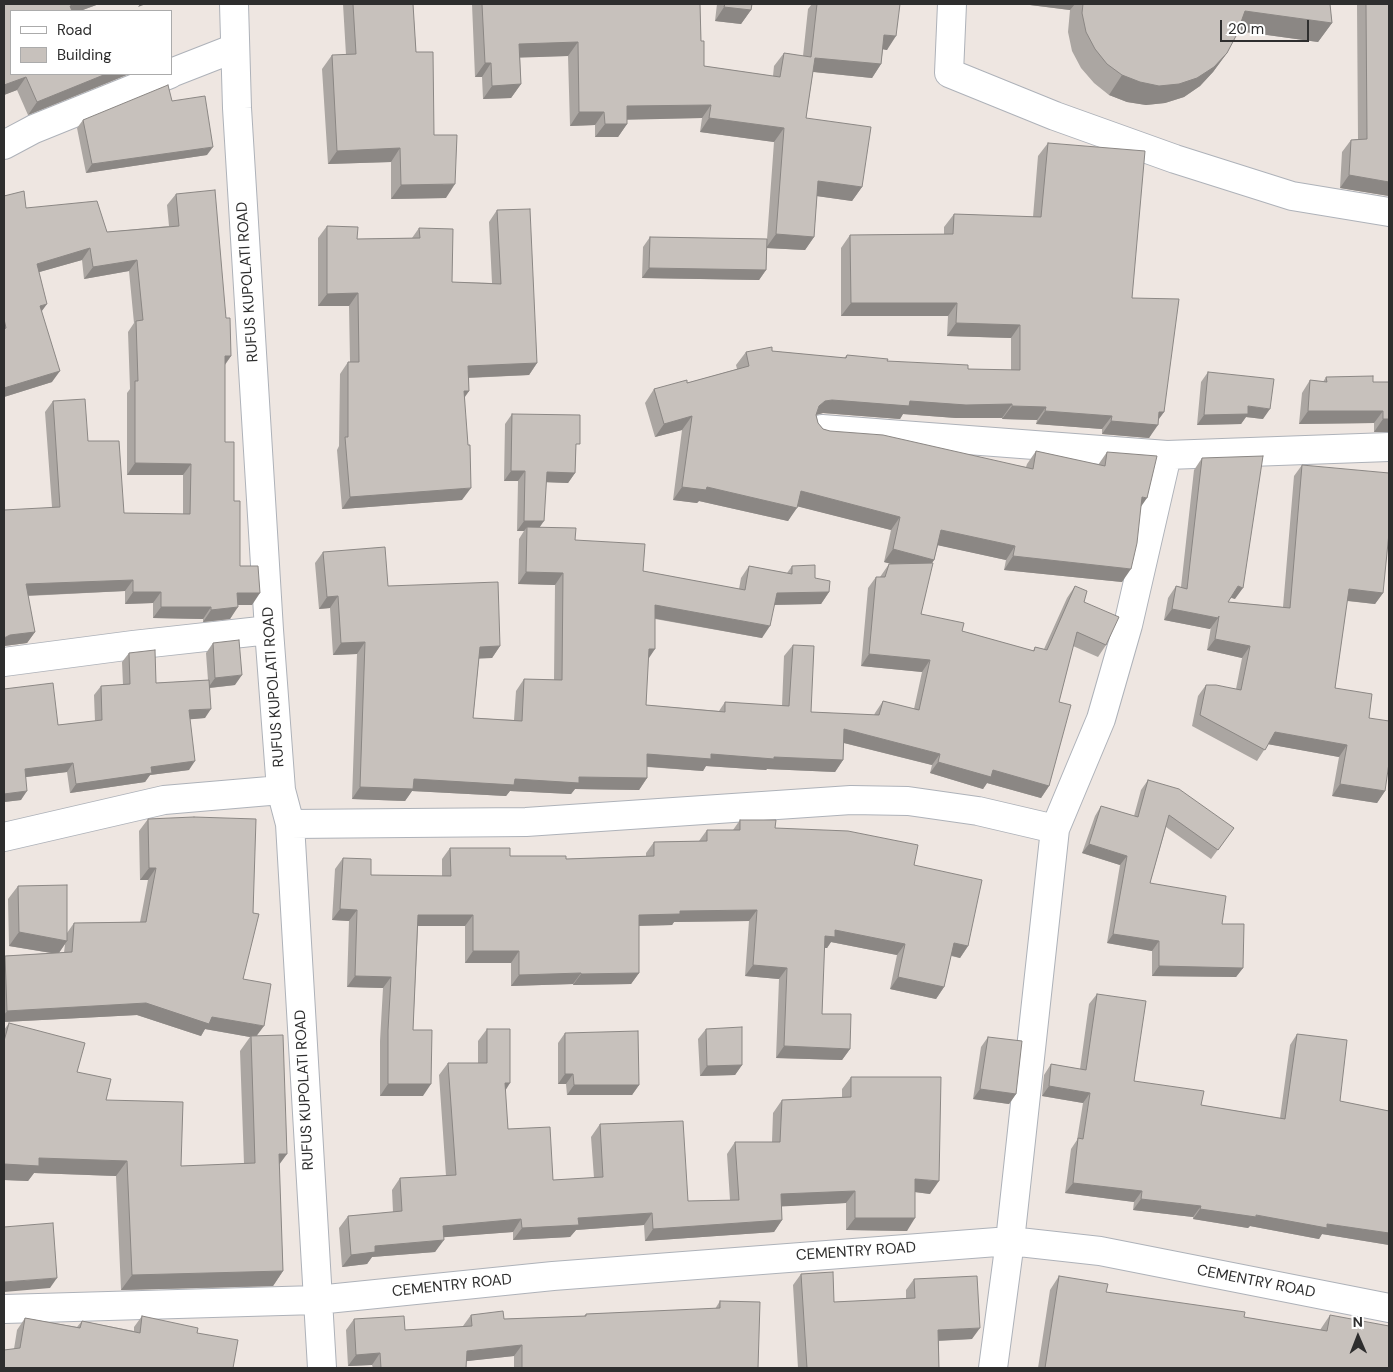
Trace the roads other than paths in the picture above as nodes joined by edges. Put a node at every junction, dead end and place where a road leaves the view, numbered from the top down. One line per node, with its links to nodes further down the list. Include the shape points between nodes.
1 (234, 4): 3 (street, RUFUS KUPOLATI ROAD)
2 (952, 4): 7 (street, via 949,72 1055,116 1175,160 1292,196)
3 (235, 48): 4 (street); 11 (street, RUFUS KUPOLATI ROAD)
4 (172, 74)
5 (169, 75): 6 (street, via 34,129)
6 (4, 145)
7 (1389, 212)
8 (822, 429): 10 (street)
9 (1389, 447): 10 (street)
10 (1167, 455): 15 (street, via 1128,625 1101,719)
11 (269, 630): 12 (street); 13 (street, RUFUS KUPOLATI ROAD)
12 (4, 662)
13 (281, 790): 14 (street, RUFUS KUPOLATI ROAD); 16 (street, via 164,800)
14 (290, 824): 15 (street, via 526,822 851,800 908,801 969,810); 18 (street, RUFUS KUPOLATI ROAD)
15 (1055, 829): 17 (street)
16 (4, 837)
17 (1010, 1240): 18 (street, CEMENTRY ROAD, via 553,1276); 19 (street, CEMENTRY ROAD, via 1100,1251); 22 (street)
18 (317, 1300): 20 (street, CEMENTRY ROAD); 21 (street, RUFUS KUPOLATI ROAD)
19 (1389, 1308)
20 (4, 1309)
21 (322, 1368)
22 (993, 1368)

